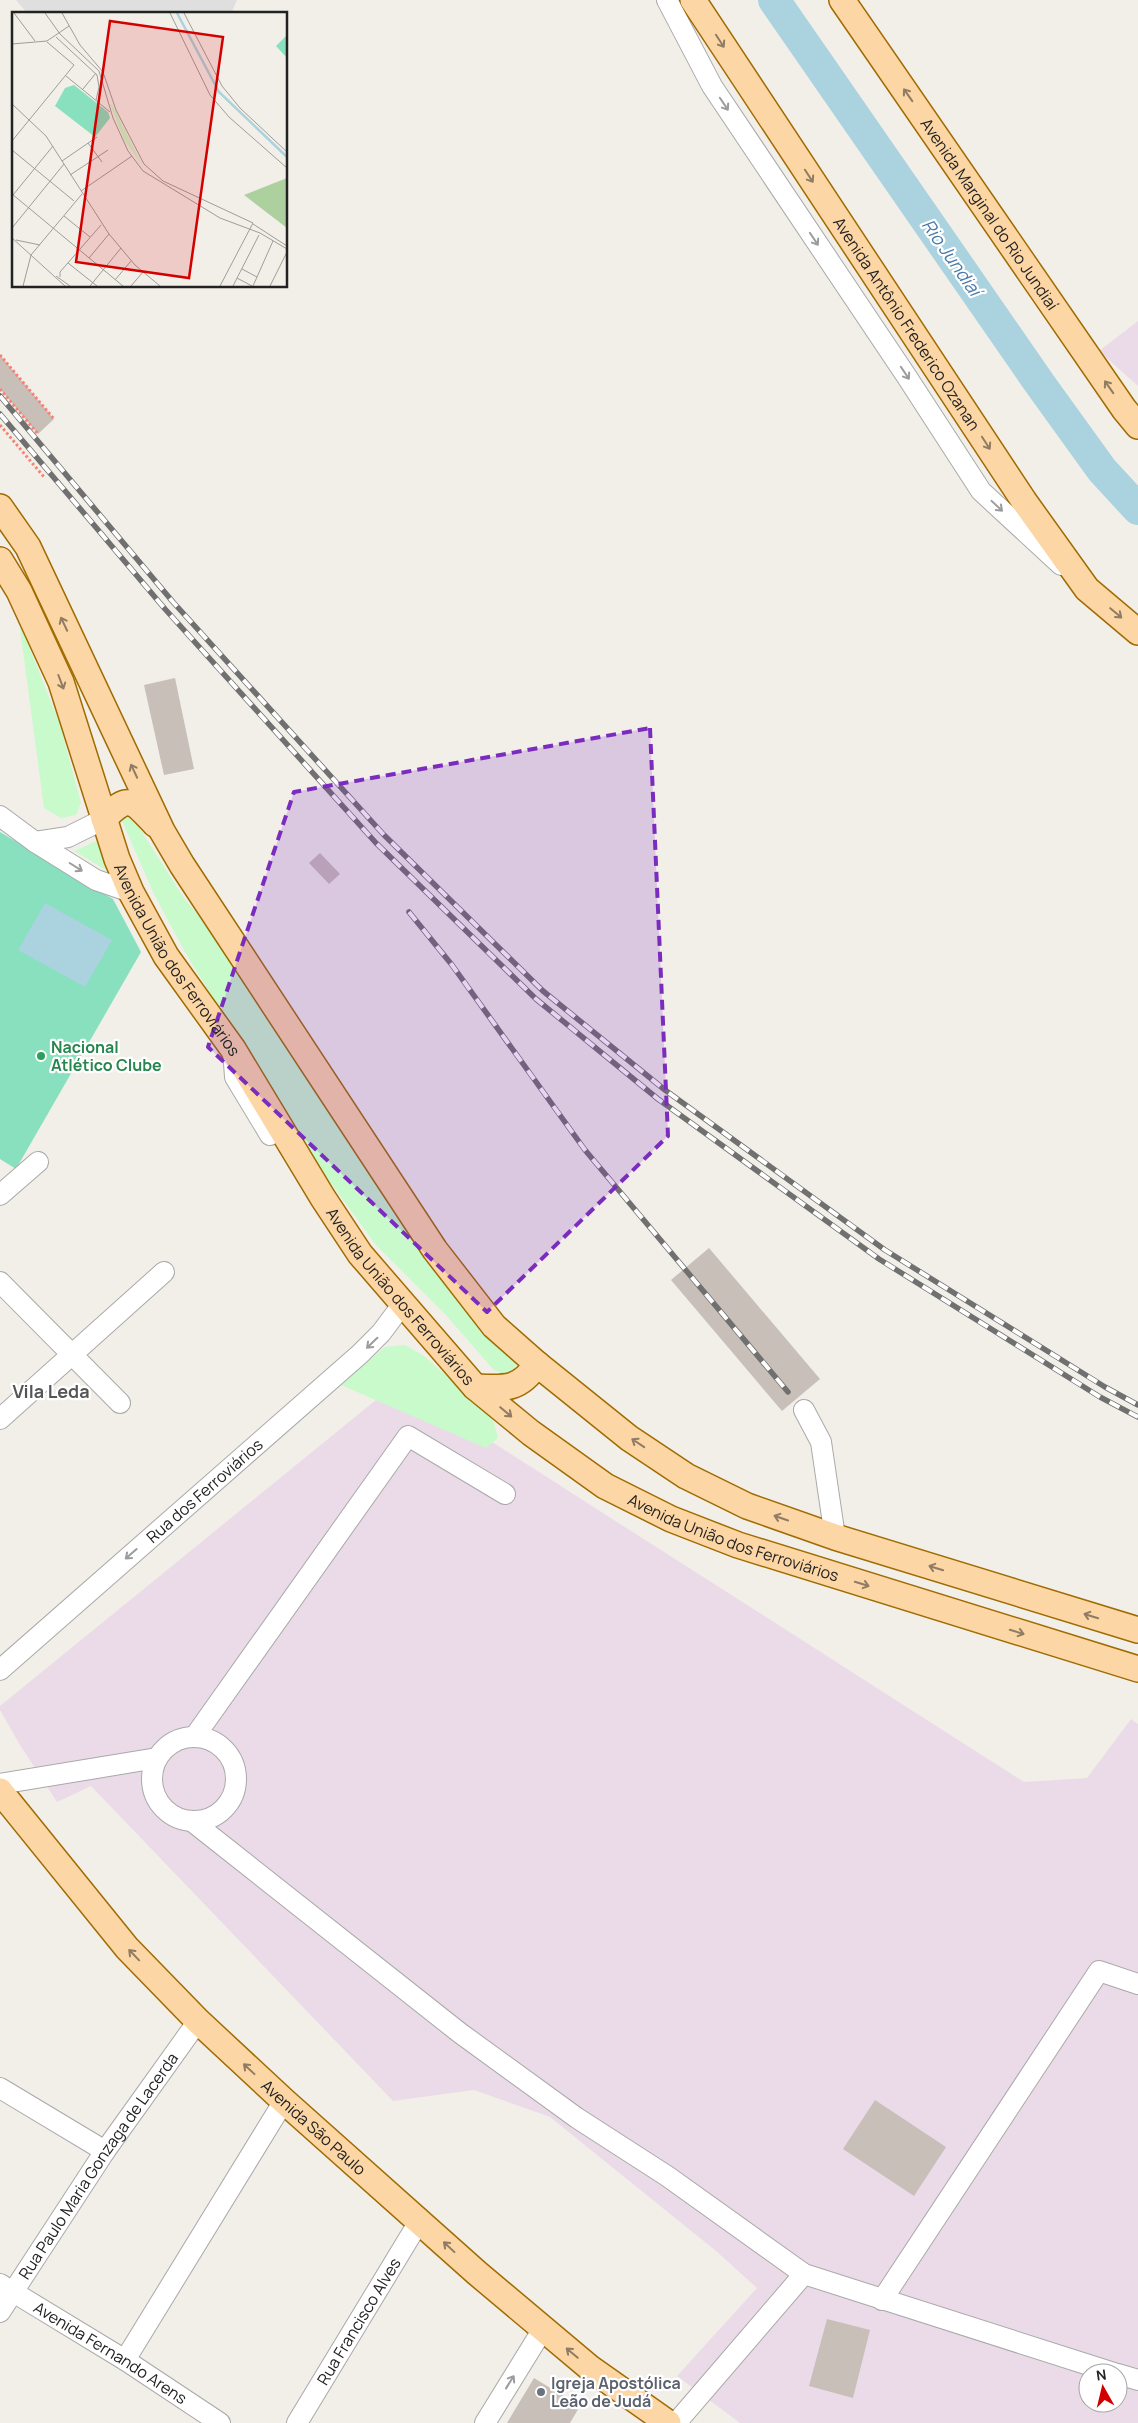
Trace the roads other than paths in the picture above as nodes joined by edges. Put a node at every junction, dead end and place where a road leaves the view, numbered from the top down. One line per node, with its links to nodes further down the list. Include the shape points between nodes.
1 (666, 0): 7 (street, one-way to 7, via 712,86 981,491)
2 (693, 0): 7 (main road, Avenida Antônio Frederico Ozanan, one-way to 7, via 1024,501)
3 (842, 0): 4 (main road, Avenida Marginal do Rio Jundiaí, one-way to 3)
4 (1138, 426)
5 (0, 507): 11 (main road, Avenida União dos Ferroviários, one-way to 5, via 28,547)
6 (0, 560): 10 (main road, Avenida União dos Ferroviários, one-way to 10, via 19,591 61,682)
7 (1087, 588): 8 (main road, Avenida Antônio Frederico Ozanan, one-way to 8)
8 (1138, 632)
9 (0, 816): 12 (street)
10 (104, 819): 11 (main road, via 127,802 136,804); 12 (street, via 68,837); 13 (main road, Avenida União dos Ferroviários)
11 (162, 831): 20 (main road, Avenida União dos Ferroviários, via 192,882 435,1250 494,1326)
12 (34, 842): 13 (street, one-way to 13, via 96,880)
13 (131, 892): 18 (main road, Avenida União dos Ferroviários, via 166,956 233,1049 323,1198 360,1254)
14 (38, 1162): 15 (street)
15 (0, 1195)
16 (164, 1272): 19 (street)
17 (0, 1282): 19 (street)
18 (402, 1305): 21 (main road, Avenida União dos Ferroviários); 29 (street, Rua dos Ferroviários, one-way to 29, via 381,1334 360,1354)
19 (72, 1356): 22 (street); 24 (street)
20 (537, 1364): 21 (main road, via 522,1382 512,1386); 26 (main road, Avenida União dos Ferroviários, one-way to 20, via 747,1506 686,1476 629,1438)
21 (474, 1387): 28 (main road, Avenida União dos Ferroviários, one-way to 28, via 605,1486 671,1520 738,1546)
22 (120, 1403)
23 (804, 1410): 26 (street, via 821,1442)
24 (0, 1419)
25 (505, 1494): 30 (street, via 408,1436)
26 (835, 1537): 27 (main road, Avenida União dos Ferroviários, one-way to 26)
27 (1138, 1630)
28 (1138, 1669)
29 (0, 1670)
30 (195, 1736): 31 (street, via 173,1742); 34 (street, via 216,1742 232,1759 237,1780 231,1802 215,1817)
31 (157, 1758): 32 (street); 34 (street, via 151,1779 156,1800 172,1816)
32 (0, 1784)
33 (0, 1790): 36 (main road, Avenida São Paulo, one-way to 33, via 127,1948)
34 (193, 1822): 41 (street, via 468,2038 577,2118 667,2176)
35 (1138, 1984): 43 (street, via 1099,1971)
36 (198, 2021): 38 (main road, Avenida São Paulo, one-way to 36); 39 (street, Rua Paulo Maria Gonzaga de Lacerda)
37 (0, 2088): 39 (street)
38 (284, 2101): 40 (main road, Avenida São Paulo); 46 (street)
39 (105, 2151): 42 (street, Rua Paulo Maria Gonzaga de Lacerda)
40 (420, 2220): 45 (main road, Avenida São Paulo, one-way to 40); 49 (street, Rua Francisco Alves)
41 (804, 2274): 43 (street); 52 (street)
42 (6, 2288): 44 (street, Rua Paulo Maria Gonzaga de Lacerda); 46 (street, Avenida Fernando Arens)
43 (882, 2300): 47 (street)
44 (0, 2312)
45 (543, 2329): 50 (street, one-way to 45); 51 (main road, Avenida São Paulo, one-way to 45, via 590,2368)
46 (125, 2360): 48 (street, Avenida Fernando Arens)
47 (1082, 2363)
48 (220, 2423)
49 (297, 2423)
50 (485, 2423)
51 (668, 2423)
52 (676, 2423)

